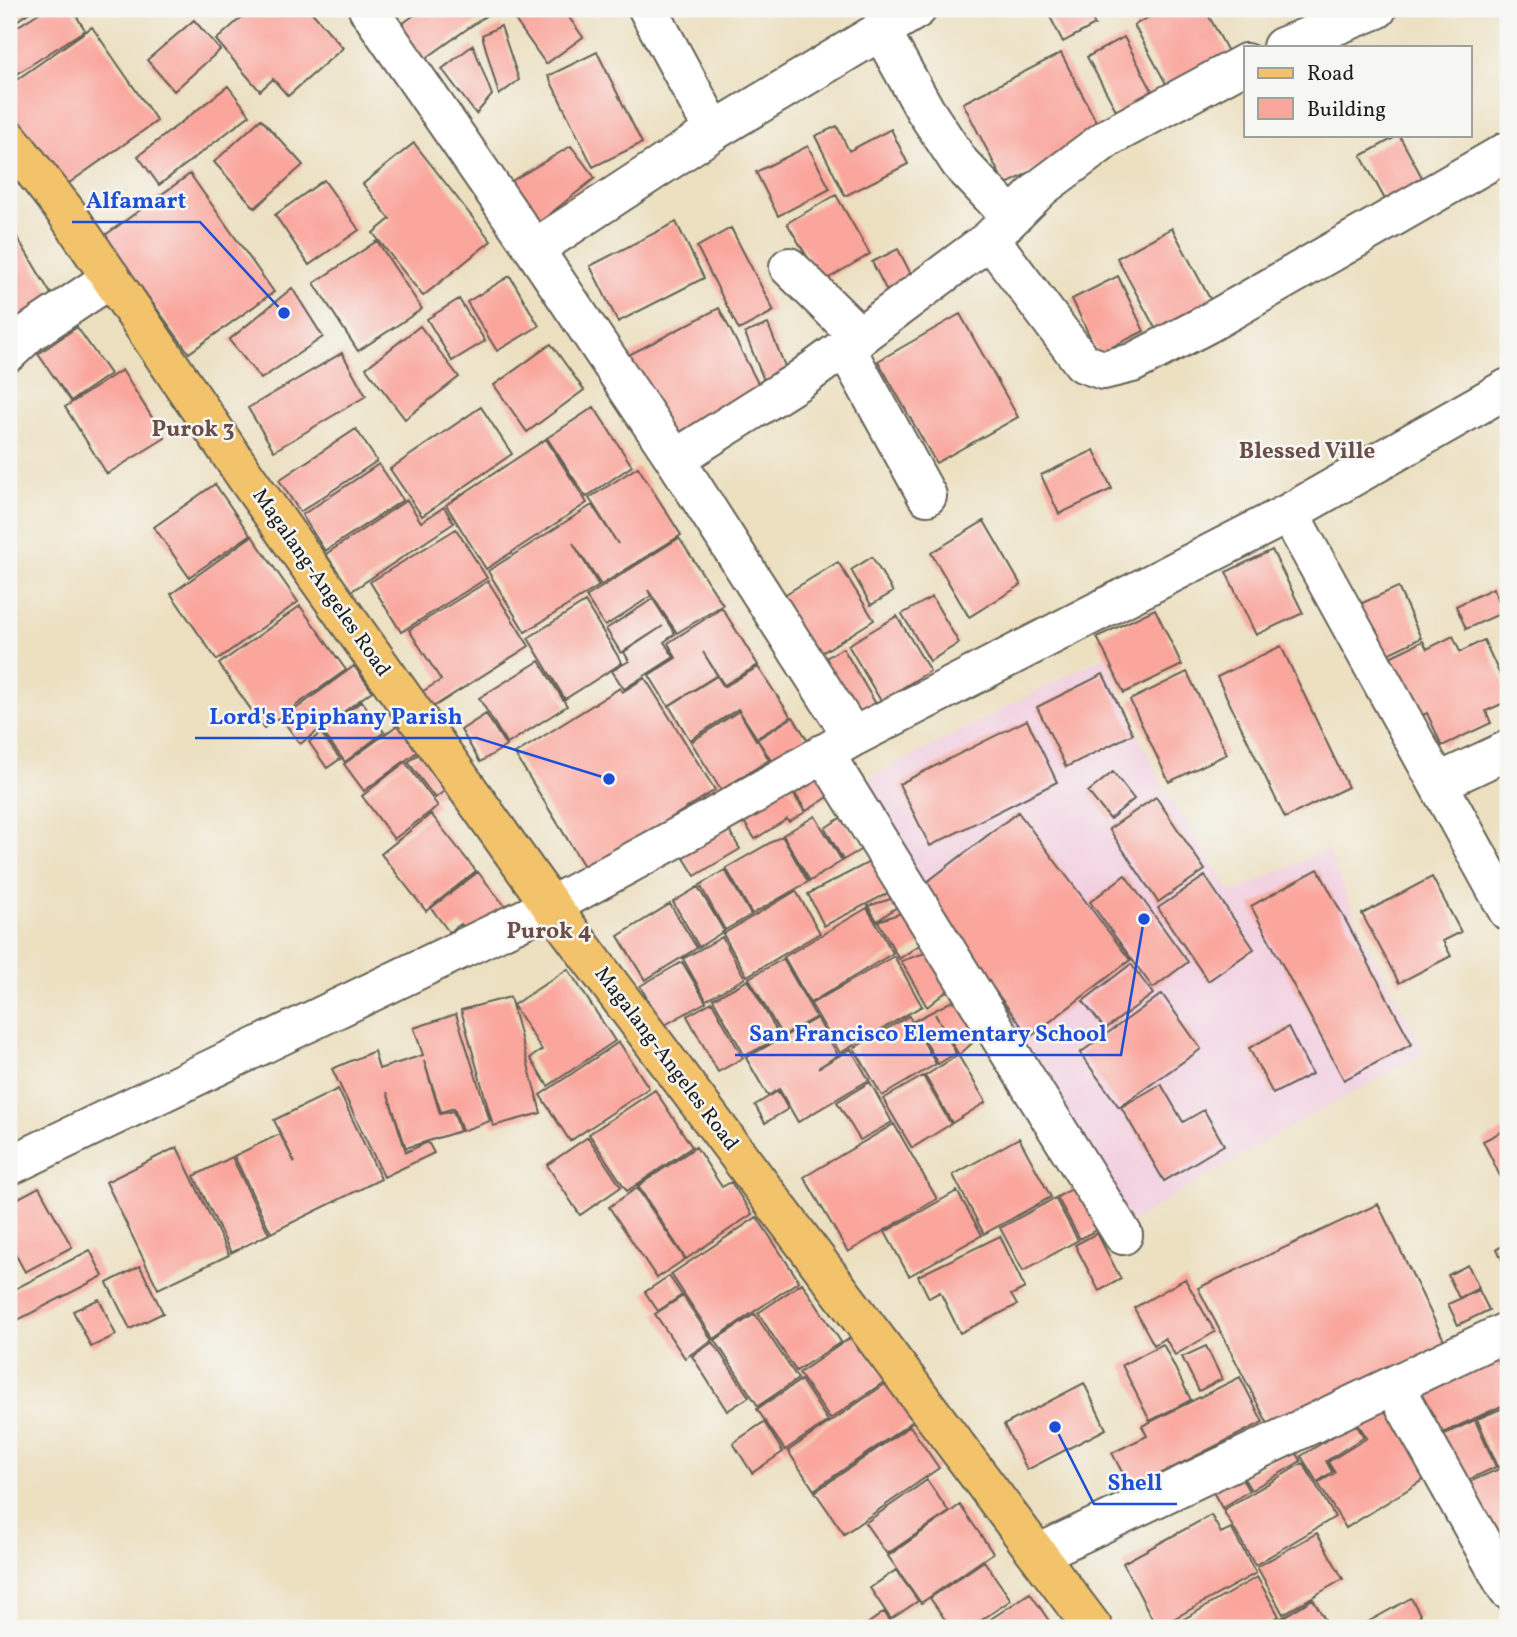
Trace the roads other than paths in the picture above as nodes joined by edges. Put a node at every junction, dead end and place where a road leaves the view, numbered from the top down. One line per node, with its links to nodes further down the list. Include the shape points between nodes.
1 (368, 9): 12 (street)
2 (648, 9): 8 (street)
3 (917, 9): 5 (street)
4 (1377, 9): 6 (street)
5 (880, 29): 8 (street); 11 (street)
6 (1284, 46)
7 (1244, 64): 11 (street, via 1109,137 1042,187)
8 (714, 131): 12 (street)
9 (9, 139): 14 (main road, Magalang-Angeles Road)
10 (1508, 151): 11 (street, via 1207,324 1132,363 1103,370 1083,363)
11 (1001, 228): 15 (street)
12 (534, 248): 18 (street)
13 (789, 267): 15 (street)
14 (111, 278): 16 (street, via 29,333); 24 (main road, Magalang-Angeles Road, via 246,477)
15 (852, 342): 18 (street); 19 (street)
16 (9, 352)
17 (1508, 388): 20 (street)
18 (675, 459): 21 (street)
19 (928, 496)
20 (1289, 513): 21 (street); 23 (street)
21 (838, 745): 24 (street); 27 (street)
22 (1508, 750): 23 (street)
23 (1438, 783): 25 (street)
24 (551, 906): 26 (street); 30 (main road, Magalang-Angeles Road)
25 (1508, 911)
26 (9, 1166)
27 (1123, 1235)
28 (1508, 1331): 29 (street)
29 (1394, 1386): 30 (street); 31 (street)
30 (1038, 1554): 32 (main road, Magalang-Angeles Road)
31 (1508, 1590)
32 (1093, 1628)

